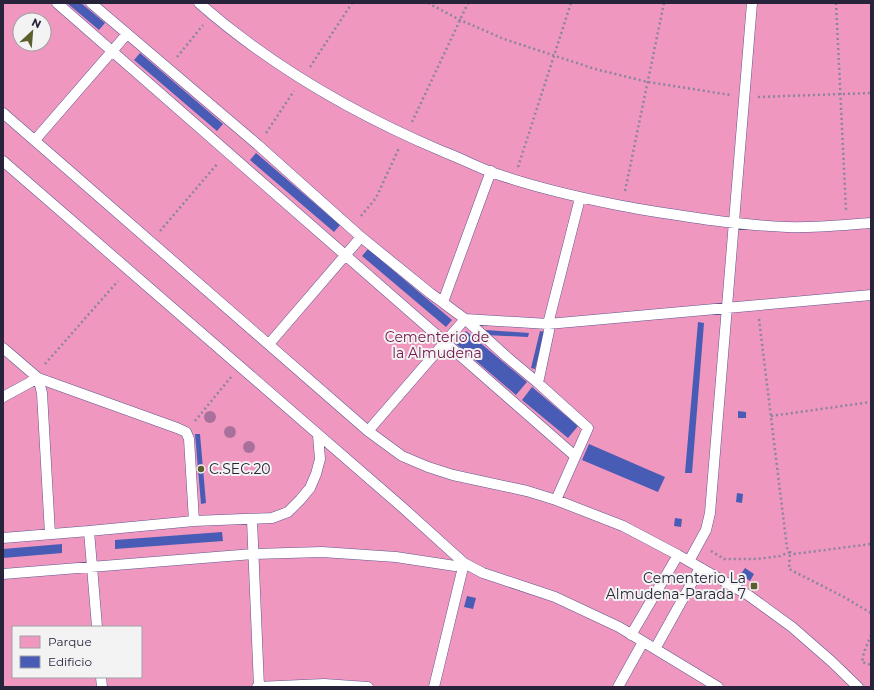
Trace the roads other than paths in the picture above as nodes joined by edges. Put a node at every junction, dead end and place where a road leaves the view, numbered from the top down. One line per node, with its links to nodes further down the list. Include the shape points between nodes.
1 (57, 3): 6 (lane)
2 (91, 3): 5 (lane)
3 (199, 3): 10 (lane, via 259,50 302,79 405,136)
4 (752, 3): 12 (lane)
5 (127, 34): 6 (lane); 14 (lane)
6 (113, 51): 8 (lane); 15 (lane)
7 (3, 113): 8 (lane)
8 (35, 140): 22 (lane)
9 (3, 161): 28 (lane)
10 (491, 172): 11 (lane); 17 (lane)
11 (580, 198): 12 (lane); 20 (lane)
12 (734, 223): 13 (lane, via 789,227); 18 (lane)
13 (871, 223)
14 (361, 237): 15 (lane); 17 (lane)
15 (346, 255): 21 (lane); 22 (lane)
16 (871, 295): 18 (lane)
17 (443, 302): 19 (lane)
18 (726, 307): 20 (lane); 38 (lane, via 710,513 706,530)
19 (465, 318): 20 (lane); 21 (lane); 25 (lane)
20 (548, 324): 25 (lane, via 549,331)
21 (445, 341): 27 (lane); 29 (lane)
22 (269, 344): 27 (lane)
23 (3, 348): 24 (lane)
24 (38, 378): 26 (lane); 32 (lane, via 186,432 189,439); 34 (lane, via 42,393)
25 (538, 383): 29 (lane, via 588,428)
26 (3, 397)
27 (368, 431): 30 (lane, via 402,456 428,467)
28 (318, 435): 31 (lane, via 320,458 310,488 288,512 272,518); 39 (lane)
29 (575, 456): 30 (lane)
30 (556, 500): 37 (lane, via 623,526)
31 (252, 520): 32 (lane); 36 (lane)
32 (194, 521): 33 (lane)
33 (89, 531): 34 (lane); 40 (lane)
34 (50, 534): 35 (lane)
35 (3, 538)
36 (253, 554): 39 (lane, via 322,552 396,557 455,566); 40 (lane); 47 (lane)
37 (678, 555): 38 (lane); 44 (lane)
38 (689, 561): 41 (lane)
39 (464, 563): 44 (lane, via 483,573 555,597); 49 (lane)
40 (93, 567): 42 (lane); 43 (lane)
41 (700, 568): 46 (lane); 52 (lane, via 748,595 792,627)
42 (3, 574)
43 (97, 626)
44 (632, 635): 45 (lane)
45 (643, 642): 46 (lane); 50 (lane)
46 (655, 649): 51 (lane)
47 (258, 687): 48 (lane, via 324,684)
48 (368, 687)
49 (434, 687)
50 (618, 687)
51 (718, 687)
52 (858, 687)

